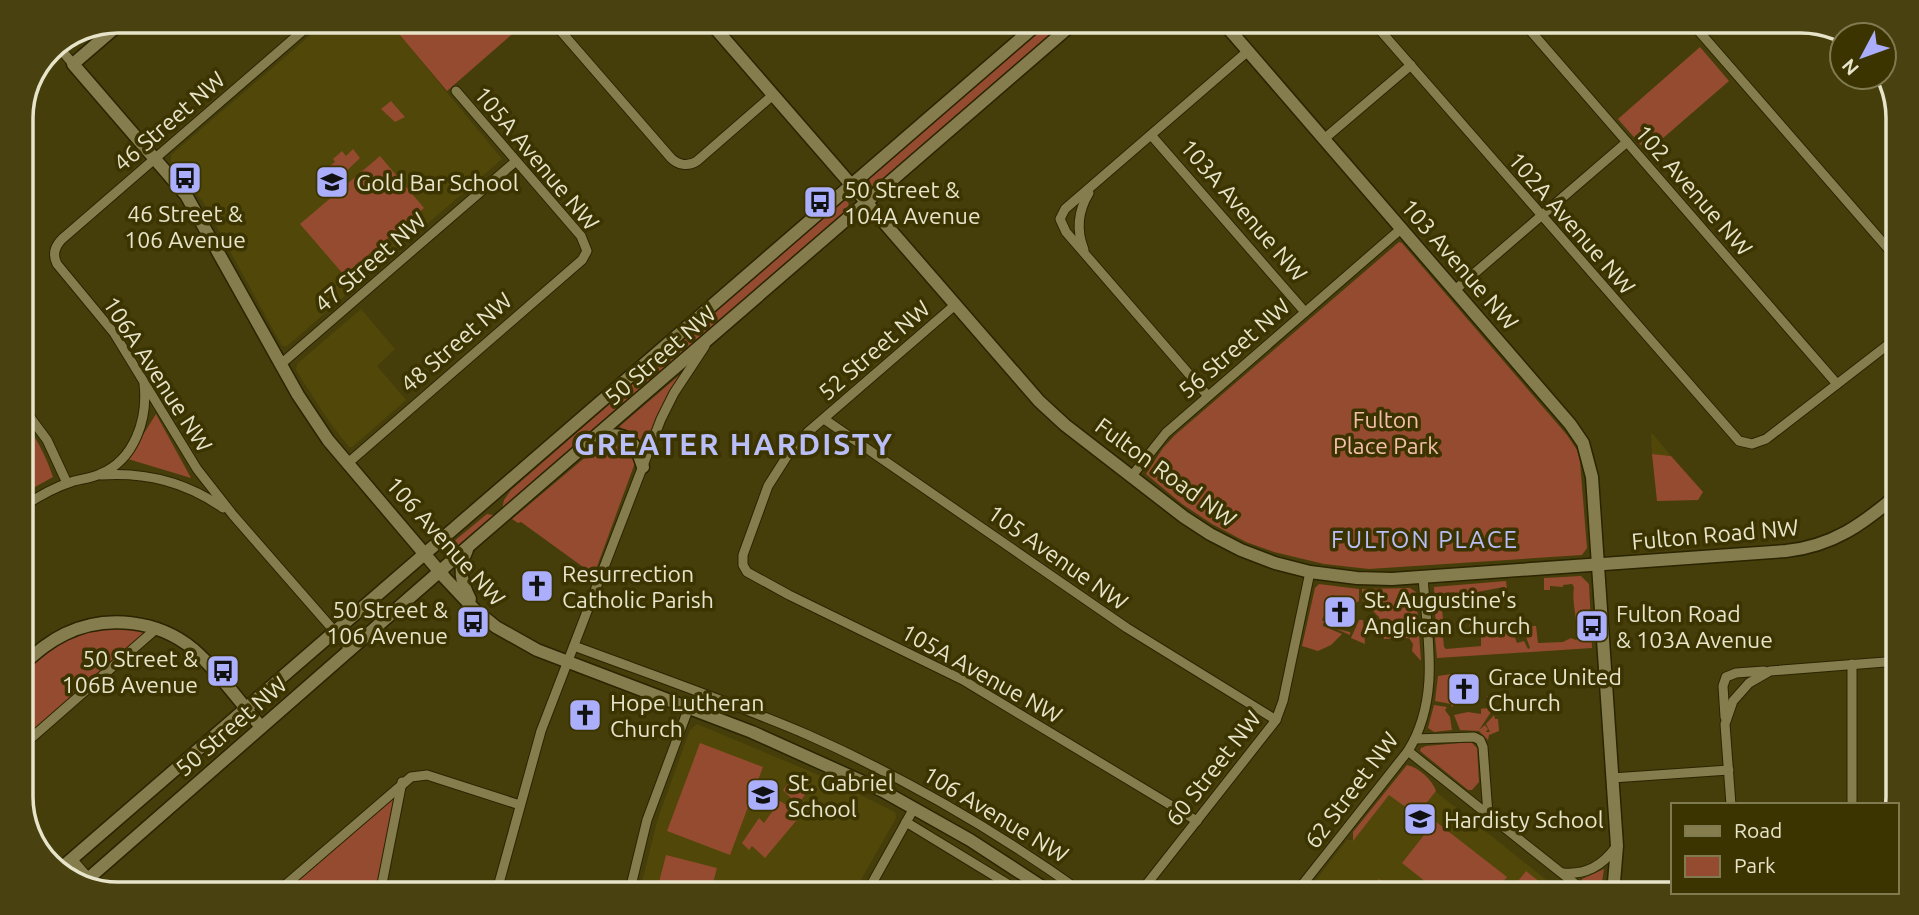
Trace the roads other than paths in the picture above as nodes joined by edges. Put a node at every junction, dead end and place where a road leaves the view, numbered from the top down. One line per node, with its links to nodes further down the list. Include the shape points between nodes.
1 (300, 33): 20 (street, 46 Street NW)
2 (562, 33): 16 (street, via 671,158 683,164 697,161)
3 (719, 33): 16 (street, Fulton Road NW)
4 (1027, 33): 23 (street, 50 Street NW)
5 (1062, 33): 24 (street, 50 Street NW)
6 (1232, 33): 11 (street, 103 Avenue NW)
7 (1383, 33): 14 (street, 102A Avenue NW)
8 (1532, 33): 19 (street, 102 Avenue NW)
9 (1700, 33): 27 (street)
10 (107, 34): 13 (street)
11 (1248, 51): 17 (street); 18 (street, 103 Avenue NW)
12 (64, 53): 13 (street, 106 Avenue NW)
13 (73, 64): 20 (street, 106 Avenue NW)
14 (1411, 65): 18 (street); 25 (street, 102A Avenue NW)
15 (456, 91): 21 (street, 105A Avenue NW)
16 (773, 95): 23 (street, Fulton Road NW)
17 (1151, 135): 22 (street); 33 (street, 103A Avenue NW)
18 (1324, 139): 26 (street, 103 Avenue NW)
19 (1627, 142): 25 (street); 38 (street, 102 Avenue NW)
20 (155, 158): 29 (street, 46 Street NW, via 62,239); 36 (street, 106 Avenue NW, via 192,205)
21 (516, 160): 28 (street, 105A Avenue NW, via 581,236); 36 (street, 47 Street NW)
22 (1095, 184): 30 (street, via 1079,220); 30 (street, via 1065,209 1060,219)
23 (852, 186): 24 (street, Fulton Road NW); 52 (street, 50 Street NW)
24 (867, 203): 32 (street, Fulton Road NW); 34 (street, 50 Street NW)
25 (1541, 216): 31 (street); 38 (street, 102A Avenue NW, via 1739,441 1747,444 1766,439)
26 (1402, 228): 31 (street, 103 Avenue NW); 33 (street, 56 Street NW)
27 (1886, 246)
28 (587, 251): 43 (street, 48 Street NW)
29 (54, 253): 37 (street, 106A Avenue NW, via 57,264 107,323)
30 (1086, 255): 39 (street)
31 (1455, 290): 53 (street, 103 Avenue NW, via 1583,443 1591,469)
32 (955, 305): 40 (street, 52 Street NW); 46 (street, Fulton Road NW, via 1047,409)
33 (1305, 313): 39 (street, 56 Street NW)
34 (710, 339): 42 (street, 50 Street NW); 44 (street, via 674,393)
35 (1886, 346): 38 (street)
36 (281, 364): 43 (street, 106 Avenue NW)
37 (143, 379): 45 (street, via 145,406 139,433 119,461); 50 (street, 106A Avenue NW, via 190,459)
38 (1837, 384)
39 (1208, 396): 46 (street, 56 Street NW, via 1166,433)
40 (824, 419): 54 (street, 52 Street NW, via 795,446 772,478 743,555); 70 (street, 105 Avenue NW, via 1127,628)
41 (33, 421): 47 (street)
42 (596, 438): 44 (street, via 611,434 629,438); 51 (street, 50 Street NW)
43 (348, 463): 52 (street, 106 Avenue NW)
44 (643, 467): 61 (street)
45 (99, 475): 47 (street); 50 (street, 106A Avenue NW, via 139,474 174,482)
46 (1131, 477): 56 (street, Fulton Road NW, via 1224,542)
47 (67, 483): 48 (street)
48 (33, 501)
49 (1886, 504): 53 (street, Fulton Road NW, via 1856,528 1814,546)
50 (233, 515): 60 (street, 106A Avenue NW)
51 (471, 544): 55 (street, 50 Street NW); 58 (street, via 460,574)
52 (426, 553): 55 (street, 106 Avenue NW); 60 (street, 50 Street NW)
53 (1598, 565): 57 (street, Fulton Road NW); 77 (street)
54 (744, 569): 84 (street, 105A Avenue NW, via 971,684)
55 (440, 571): 58 (street, 106 Avenue NW); 62 (street, 50 Street NW)
56 (1310, 572): 57 (street, Fulton Road NW); 70 (street, 60 Street NW)
57 (1423, 578): 74 (street, 62 Street NW, via 1430,677)
58 (475, 610): 64 (street, 106 Avenue NW, via 522,643)
59 (157, 628): 63 (street, via 121,622 86,626); 69 (street, via 194,651); 73 (street)
60 (335, 631): 62 (street, 106A Avenue NW); 69 (street, 50 Street NW)
61 (574, 646): 64 (street); 99 (street, 106 Avenue NW, via 763,717 880,770 968,817)
62 (351, 649): 72 (street, 50 Street NW)
63 (33, 656)
64 (567, 662): 68 (street, 106 Avenue NW); 81 (street)
65 (1886, 663): 66 (street)
66 (1852, 664): 67 (street); 80 (street)
67 (1770, 671): 71 (street, via 1743,688 1730,707); 71 (street, via 1726,677)
68 (689, 707): 82 (street, 106 Avenue NW, via 815,759); 95 (street, via 647,820)
69 (245, 709): 72 (street); 87 (street, 50 Street NW)
70 (1276, 720): 84 (street, 60 Street NW)
71 (1726, 724): 76 (street)
72 (261, 727): 91 (street, 50 Street NW)
73 (33, 736)
74 (1415, 739): 75 (street, 62 Street NW); 83 (street, via 1480,740)
75 (1408, 751): 83 (street); 101 (street, 62 Street NW)
76 (1728, 770): 77 (street); 79 (street)
77 (1612, 778): 86 (street)
78 (402, 782): 81 (street, via 428,775); 92 (street); 93 (street)
79 (1731, 803)
80 (1852, 803)
81 (520, 804): 94 (street)
82 (914, 808): 85 (street); 98 (street, 106 Avenue NW)
83 (1488, 814): 90 (street)
84 (1196, 821): 100 (street, 60 Street NW)
85 (906, 822): 96 (street); 97 (street)
86 (1617, 846): 90 (street, via 1595,868); 103 (street)
87 (72, 859): 88 (street, 50 Street NW); 89 (street)
88 (66, 864)
89 (79, 872)
90 (1562, 873): 102 (street)
91 (91, 877)
92 (288, 882)
93 (382, 882)
94 (499, 882)
95 (632, 882)
96 (873, 882)
97 (1002, 882)
98 (1035, 882)
99 (1066, 882)
100 (1148, 882)
101 (1304, 882)
102 (1573, 882)
103 (1614, 882)

